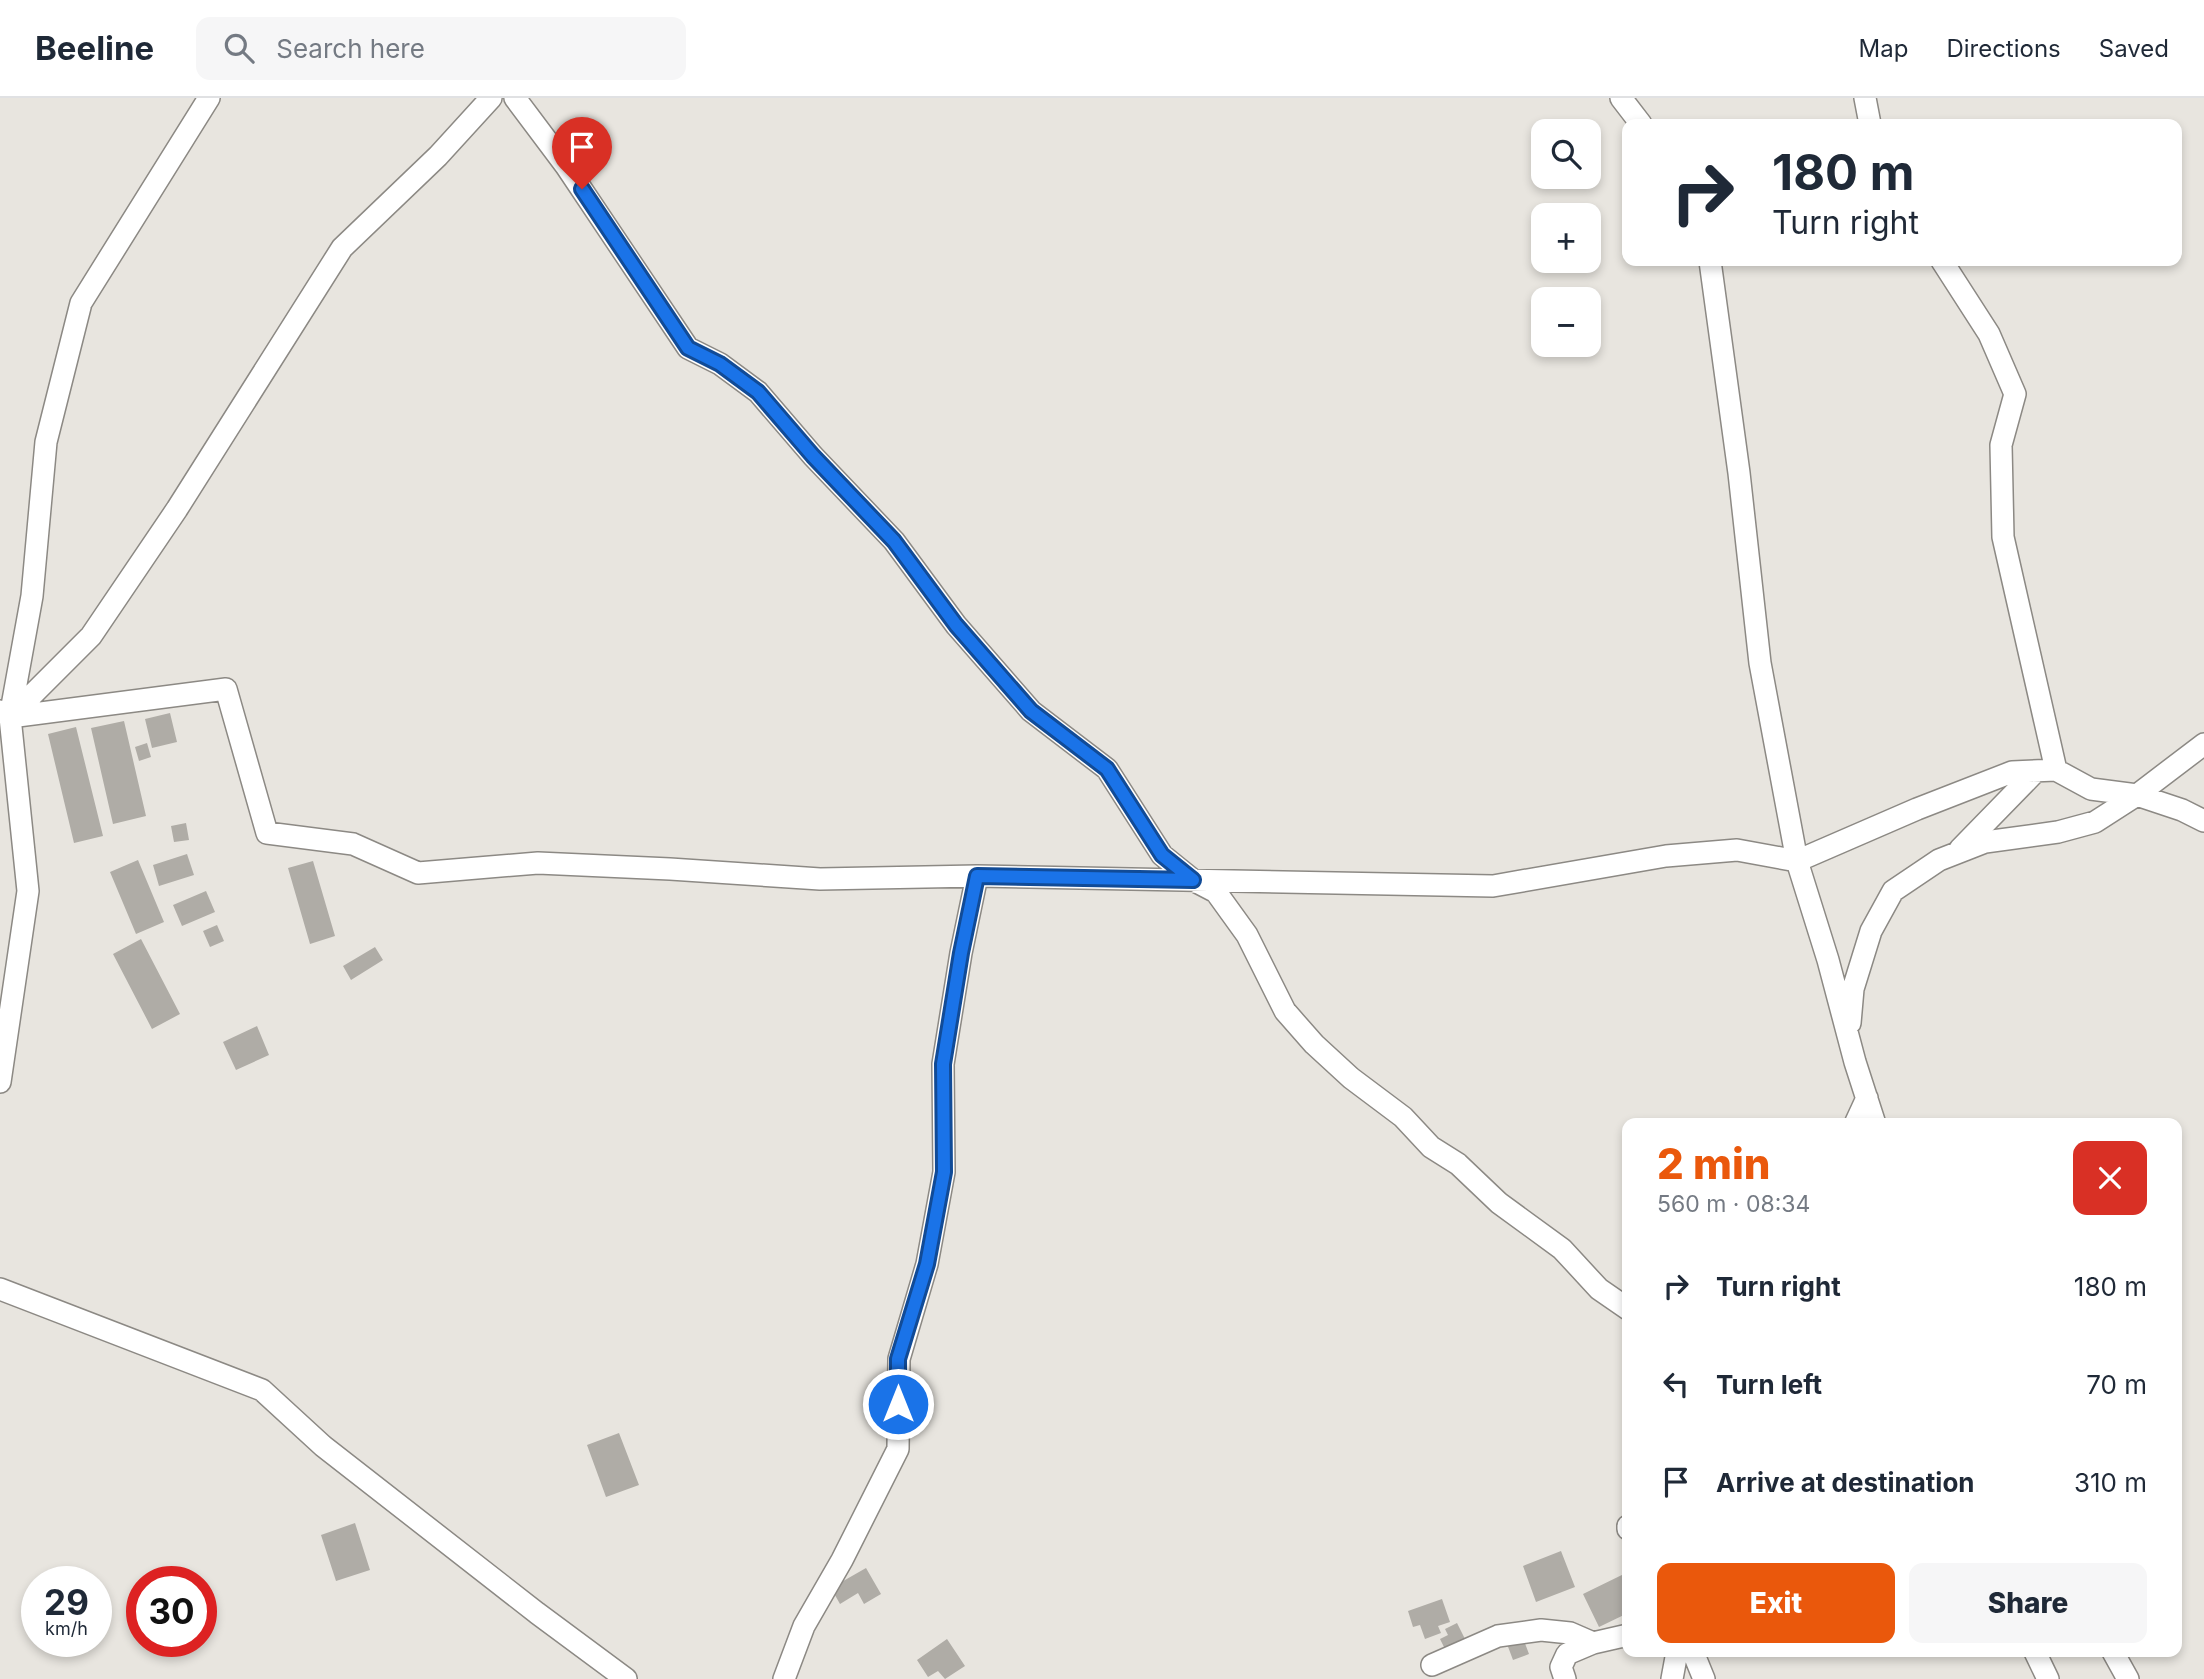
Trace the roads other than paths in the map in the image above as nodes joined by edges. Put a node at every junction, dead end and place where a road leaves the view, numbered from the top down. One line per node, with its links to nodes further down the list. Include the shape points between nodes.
1 (209, 98): 10 (street, via 81,303 46,442 32,596)
2 (491, 98): 10 (street, via 342,248 91,636)
3 (515, 98): 18 (street, via 688,348 758,392 894,541 956,625 1031,711 1107,769 1162,855)
4 (1621, 98): 6 (street)
5 (1865, 98): 7 (street)
6 (1637, 119)
7 (1869, 119)
8 (1711, 266): 16 (street, via 1760,663)
9 (1945, 266): 12 (street, via 1989,334 2015,394 2001,445 2003,537)
10 (5, 714): 17 (street, via 226,689 267,834 353,844 418,873 538,863 820,879); 20 (street, via 28,891)
11 (2204, 744): 13 (street)
12 (2046, 770): 13 (street, via 2091,789); 15 (street); 16 (street, via 2012,772)
13 (2137, 795): 14 (street); 15 (street, via 2095,822 1985,842)
14 (2204, 821)
15 (1956, 853): 19 (street, via 1893,891 1871,931 1853,989)
16 (1797, 861): 18 (street, via 1737,850 1666,856 1493,886); 19 (street)
17 (977, 876): 18 (street); 32 (street, via 943,1064 944,1172 927,1264 898,1359 898,1449 804,1626)
18 (1193, 880): 23 (street, via 1216,892 1247,935 1285,1011 1314,1044 1403,1117 1431,1147 1562,1249 1599,1289)
19 (1849, 1038): 21 (street)
20 (0, 1083)
21 (1868, 1116)
22 (0, 1289): 31 (street, via 261,1390 323,1446)
23 (1622, 1305)
24 (1622, 1636): 25 (street)
25 (1593, 1643): 30 (street, via 1570,1633 1541,1630 1498,1636); 33 (street, via 1567,1654 1561,1667)
26 (1676, 1657): 34 (street)
27 (1695, 1657): 35 (street)
28 (2037, 1657): 36 (street)
29 (2116, 1657): 37 (street)
30 (1432, 1665)
31 (626, 1679)
32 (784, 1679)
33 (1565, 1679)
34 (1672, 1679)
35 (1703, 1679)
36 (2048, 1679)
37 (2128, 1679)

